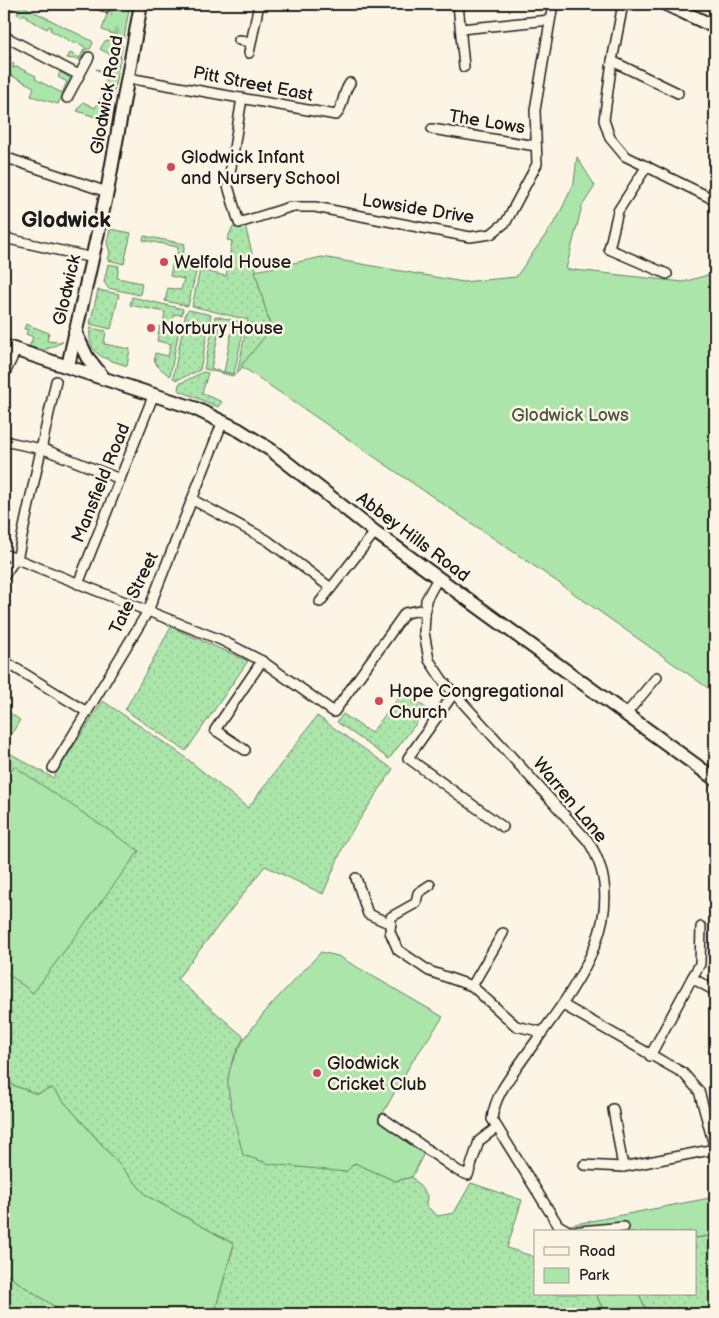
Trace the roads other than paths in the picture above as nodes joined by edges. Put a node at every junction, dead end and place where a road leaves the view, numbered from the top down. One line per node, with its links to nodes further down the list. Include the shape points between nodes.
1 (141, 4): 18 (main road, Glodwick Road)
2 (259, 4): 12 (street)
3 (458, 4): 9 (street)
4 (554, 4): 7 (street, Lowside Drive)
5 (623, 4): 15 (street)
6 (666, 4): 8 (main road)
7 (550, 20): 9 (street); 24 (street, Lowside Drive, via 535,110)
8 (715, 28)
9 (461, 29): 16 (street)
10 (4, 36): 17 (street)
11 (239, 40): 12 (street)
12 (251, 42): 13 (street)
13 (249, 53)
14 (89, 57): 17 (street)
15 (612, 61): 20 (street); 26 (street, via 604,120 610,138 625,156)
16 (464, 67)
17 (79, 75): 21 (street)
18 (128, 78): 22 (street, Pitt Street East); 27 (main road, Glodwick Road)
19 (350, 83): 22 (street, Pitt Street East, via 336,115)
20 (678, 92)
21 (67, 98)
22 (242, 98): 24 (street, Lowside Drive, via 228,186 239,222 290,207 314,208 470,237 491,234 506,222 533,172 537,164)
23 (432, 129): 24 (street, The Lows)
24 (536, 146)
25 (4, 157): 27 (street)
26 (647, 166): 28 (street); 31 (street, via 618,210 609,249)
27 (107, 192): 30 (main road, Glodwick)
28 (715, 200)
29 (4, 238): 30 (street)
30 (93, 258): 32 (main road, Glodwick)
31 (667, 274)
32 (74, 336): 34 (main road, via 66,350); 35 (main road, Glodwick); 37 (main road)
33 (10, 348): 34 (main road, Abbey Hills Road); 36 (street)
34 (46, 360): 35 (main road, Abbey Hills Road)
35 (68, 366): 37 (main road, Abbey Hills Road)
36 (4, 375)
37 (102, 376): 39 (main road, Abbey Hills Road)
38 (56, 381): 42 (street)
39 (154, 394): 40 (main road, Abbey Hills Road); 43 (street, Mansfield Road)
40 (223, 421): 44 (street, Tate Street); 45 (main road, Abbey Hills Road, via 271,450)
41 (4, 441): 42 (street)
42 (40, 449): 43 (street); 47 (street)
43 (120, 479): 50 (street, Mansfield Road)
44 (193, 500): 51 (street, via 267,540); 54 (street, Tate Street)
45 (375, 532): 49 (main road, Abbey Hills Road); 51 (street)
46 (4, 554): 47 (street)
47 (15, 558): 48 (street); 50 (street)
48 (4, 576)
49 (438, 578): 53 (street, Warren Lane, via 426,600); 60 (main road, Abbey Hills Road)
50 (78, 584): 54 (street)
51 (331, 588): 52 (street)
52 (320, 602)
53 (426, 609): 56 (street, via 405,613 334,712); 58 (street, Warren Lane, via 424,632 428,660)
54 (148, 611): 56 (street, via 221,640); 59 (street, Tate Street)
55 (4, 661): 59 (street)
56 (262, 661): 61 (street, via 215,730)
57 (656, 677): 60 (street)
58 (454, 693): 64 (street, via 408,758); 73 (street, Warren Lane, via 588,840 597,855 605,895 602,925 589,962)
59 (87, 712): 62 (street, Tate Street)
60 (626, 714): 63 (main road, Abbey Hills Road)
61 (246, 750)
62 (53, 768)
63 (715, 779)
64 (504, 827)
65 (356, 878): 67 (street, via 368,914)
66 (430, 885): 67 (street, via 418,893 416,902)
67 (391, 920): 71 (street, via 390,932 398,950 429,971)
68 (701, 927): 70 (street, via 700,964)
69 (503, 933): 71 (street)
70 (692, 978): 72 (street); 75 (street)
71 (472, 986): 74 (street, via 516,1026)
72 (715, 991)
73 (563, 1005): 74 (street, Warren Lane); 75 (street)
74 (542, 1032): 78 (street, Warren Lane, via 494,1104 492,1119)
75 (650, 1056): 79 (street, via 683,1073 698,1091)
76 (613, 1108): 81 (street)
77 (384, 1119): 78 (street, via 468,1175 479,1141)
78 (496, 1128): 83 (street, Warren Lane, via 558,1225)
79 (715, 1149): 81 (street)
80 (584, 1164): 81 (street)
81 (623, 1167)
82 (624, 1227): 84 (street)
83 (567, 1230)
84 (592, 1230)

